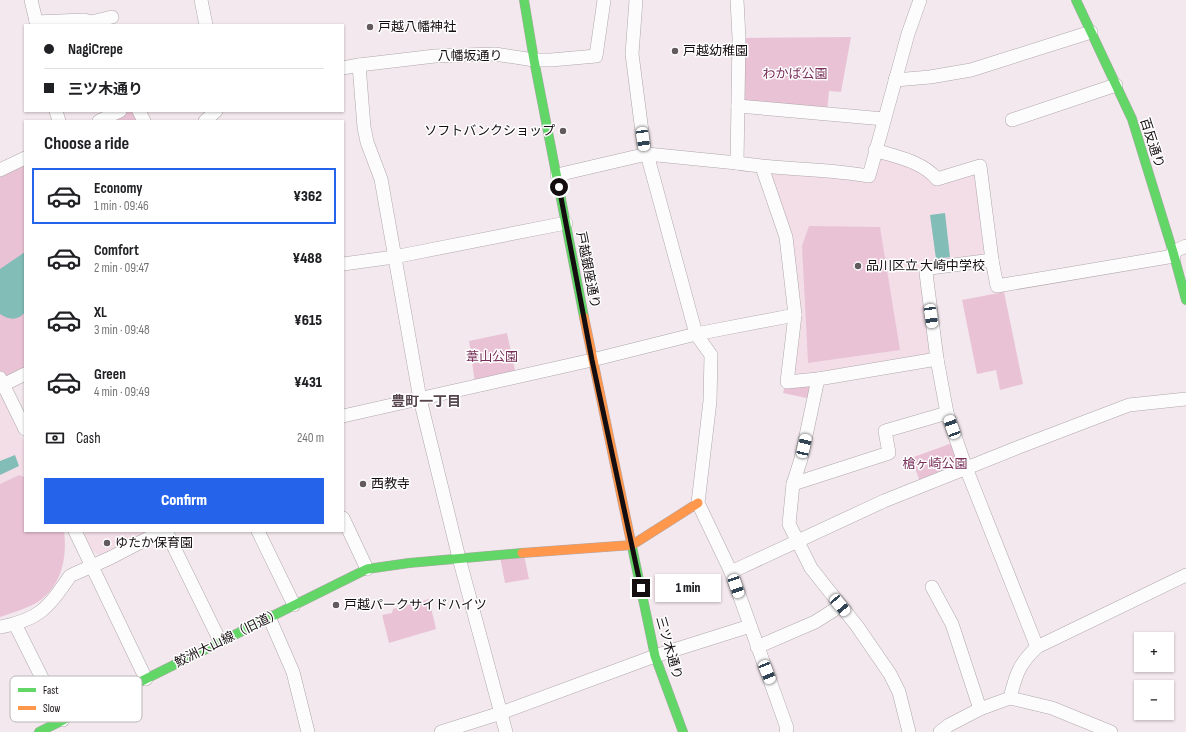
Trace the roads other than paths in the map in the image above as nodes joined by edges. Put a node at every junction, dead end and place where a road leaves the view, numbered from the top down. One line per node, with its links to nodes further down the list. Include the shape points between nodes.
1 (31, 0): 10 (street)
2 (201, 0): 11 (street)
3 (524, 0): 13 (street, 戸越銀座通り)
4 (604, 0): 13 (street, 八幡坂通り, via 596,56)
5 (636, 0): 26 (street, via 632,54)
6 (737, 0): 18 (street)
7 (920, 0): 16 (street)
8 (1076, 0): 12 (street, 百反通り)
9 (112, 17): 10 (street, via 91,22 84,20)
10 (36, 24)
11 (206, 24)
12 (1091, 32): 16 (street, via 971,70); 17 (street, 百反通り)
13 (534, 60): 14 (street, 八幡坂通り, via 495,54 435,56); 31 (street, 戸越銀座通り)
14 (359, 65): 15 (street, 八幡坂通り); 34 (street, via 364,126 367,142 381,179)
15 (344, 68)
16 (896, 80): 21 (street)
17 (1116, 85): 24 (street); 35 (street, 百反通り, via 1132,119)
18 (738, 106): 21 (street); 28 (street)
19 (118, 112): 22 (street)
20 (215, 112): 23 (street)
21 (884, 119): 25 (street)
22 (101, 120)
23 (207, 120)
24 (1012, 120)
25 (875, 150): 29 (street, via 868,176 848,172); 36 (street, via 917,164 930,171 937,179 980,166)
26 (646, 154): 28 (street); 31 (street); 40 (street)
27 (24, 158): 30 (street)
28 (737, 163): 29 (street)
29 (762, 167): 39 (street, via 786,237)
30 (0, 170)
31 (557, 175): 32 (street, 戸越銀座通り)
32 (566, 223): 34 (street); 41 (street, 戸越銀座通り)
33 (1186, 246): 35 (street)
34 (394, 257): 37 (street); 46 (street)
35 (1177, 259): 36 (street, via 997,286); 38 (street, 百反通り)
36 (992, 260): 42 (street, via 930,268 926,273)
37 (344, 264)
38 (1186, 300)
39 (795, 315): 40 (street); 44 (street, via 787,382)
40 (696, 334): 41 (street); 53 (street, via 711,355 710,401)
41 (592, 360): 46 (street); 60 (street, 戸越銀座通り)
42 (937, 360): 44 (street); 48 (street)
43 (24, 374): 45 (street)
44 (818, 379): 52 (street)
45 (2, 382): 50 (street)
46 (420, 399): 49 (street); 61 (street)
47 (1186, 399): 51 (street, via 1129,405)
48 (947, 414): 51 (street); 52 (street, via 884,431 889,453)
49 (344, 416)
50 (24, 427)
51 (966, 468): 59 (street); 75 (street)
52 (793, 484): 59 (street, via 789,524)
53 (698, 504): 60 (street); 64 (street)
54 (344, 520): 63 (street)
55 (75, 532): 62 (street)
56 (160, 532): 62 (street)
57 (166, 532): 73 (street)
58 (258, 532): 67 (street)
59 (798, 540): 64 (street); 90 (street, via 811,568 857,626 890,674 899,692)
60 (632, 545): 61 (street, 鮫洲大山線（旧道）); 76 (street, 三ツ木通り)
61 (459, 558): 63 (street, 鮫洲大山線（旧道）); 82 (street)
62 (92, 566): 70 (street, via 70,576 48,606 38,614); 78 (street)
63 (367, 569): 67 (street, 鮫洲大山線（旧道）)
64 (731, 572): 71 (street)
65 (1186, 575): 75 (street)
66 (932, 586): 81 (street, via 952,624)
67 (294, 605): 69 (street, 鮫洲大山線（旧道）)
68 (834, 610): 74 (street, via 815,622)
69 (268, 618): 73 (street, 鮫洲大山線（旧道）); 85 (street, via 293,672)
70 (15, 624): 72 (street); 77 (street)
71 (750, 626): 74 (street); 76 (street)
72 (0, 627)
73 (220, 641): 78 (street, 鮫洲大山線（旧道）)
74 (757, 647): 89 (street, via 777,697)
75 (1037, 647): 80 (street, via 1026,658 1017,673)
76 (655, 656): 82 (street); 88 (street, 三ツ木通り)
77 (38, 676)
78 (146, 679): 79 (street, 鮫洲大山線（旧道）)
79 (142, 681)
80 (1010, 698): 81 (street); 92 (street, via 1052,708)
81 (980, 709): 91 (street)
82 (501, 713): 86 (street); 87 (street)
83 (60, 725): 84 (street, 鮫洲大山線（旧道）)
84 (39, 732)
85 (308, 732)
86 (440, 732)
87 (506, 732)
88 (683, 732)
89 (786, 732)
90 (909, 732)
91 (940, 732)
92 (1111, 732)

